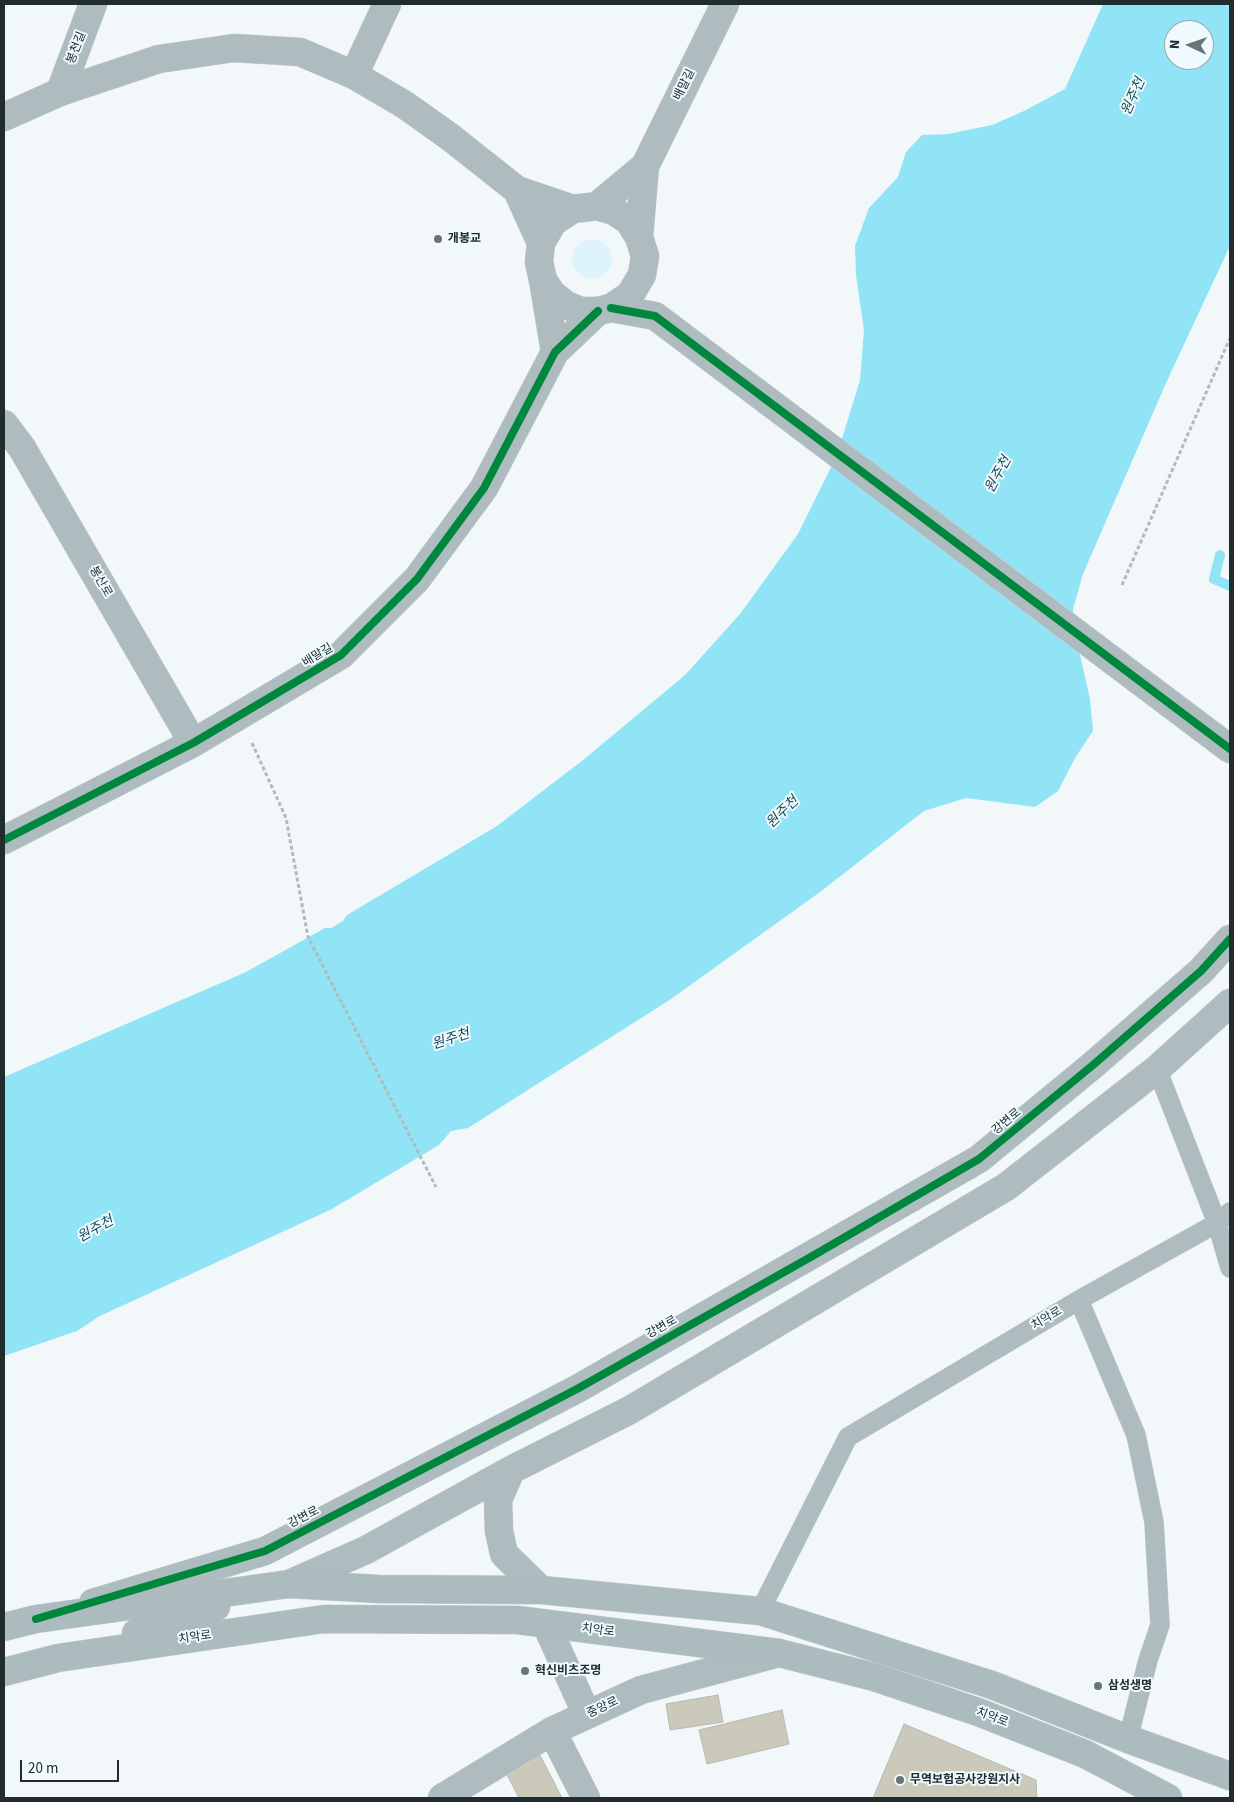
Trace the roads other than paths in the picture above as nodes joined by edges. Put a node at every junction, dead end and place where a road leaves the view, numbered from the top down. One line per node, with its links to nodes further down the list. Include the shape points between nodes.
1 (93, 4): 5 (street, 봉천길)
2 (387, 4): 4 (street)
3 (725, 4): 7 (street, 배말길)
4 (354, 75): 5 (street, via 300,52 234,48 160,59); 8 (street, via 435,126)
5 (60, 92): 6 (street)
6 (4, 117)
7 (645, 166): 9 (street); 10 (street)
8 (517, 190): 9 (street); 11 (street)
9 (585, 208): 10 (street, via 614,211 629,221); 11 (street, via 554,222)
10 (640, 237): 12 (street, via 644,256)
11 (541, 243): 13 (street, via 539,262)
12 (642, 275): 14 (street, via 630,295); 15 (street)
13 (543, 280): 14 (street, via 552,294 566,305 581,310); 16 (street)
14 (605, 310): 15 (street); 16 (street, 배말길)
15 (654, 316): 19 (street)
16 (555, 352): 18 (street, 배말길, via 484,488 417,579 341,655)
17 (4, 424): 18 (street, 봉산로, via 22,448)
18 (193, 743): 20 (street, 배말길)
19 (1230, 749)
20 (4, 840)
21 (1230, 939): 31 (street, 강변로, via 1194,977 979,1159 816,1254 577,1389 265,1551)
22 (1230, 1003): 23 (street)
23 (1157, 1069): 24 (lane); 27 (street, via 1006,1186 630,1410)
24 (1223, 1218): 25 (lane); 26 (lane, 치악로)
25 (1230, 1268)
26 (1079, 1300): 30 (lane, 치악로, via 848,1437); 39 (lane, via 1136,1434 1154,1522 1160,1625)
27 (511, 1470): 28 (street, via 366,1550); 29 (street, via 498,1500 504,1554)
28 (289, 1584): 29 (main road, via 379,1589); 31 (main road); 35 (main road)
29 (541, 1590): 30 (main road)
30 (760, 1611): 39 (main road, via 992,1685)
31 (36, 1619): 33 (main road)
32 (546, 1624): 34 (main road, 치악로); 35 (main road, 치악로, via 517,1620 324,1619); 37 (street)
33 (4, 1627)
34 (779, 1654): 37 (street, 중앙로, via 641,1690); 43 (main road, 치악로, via 874,1677 978,1712 1085,1754)
35 (58, 1658): 36 (main road, 치악로)
36 (4, 1672)
37 (587, 1715): 38 (street, 중앙로)
38 (552, 1731): 41 (street, 중앙로); 42 (street)
39 (1128, 1739): 40 (main road)
40 (1230, 1776)
41 (442, 1798)
42 (586, 1798)
43 (1168, 1798)

